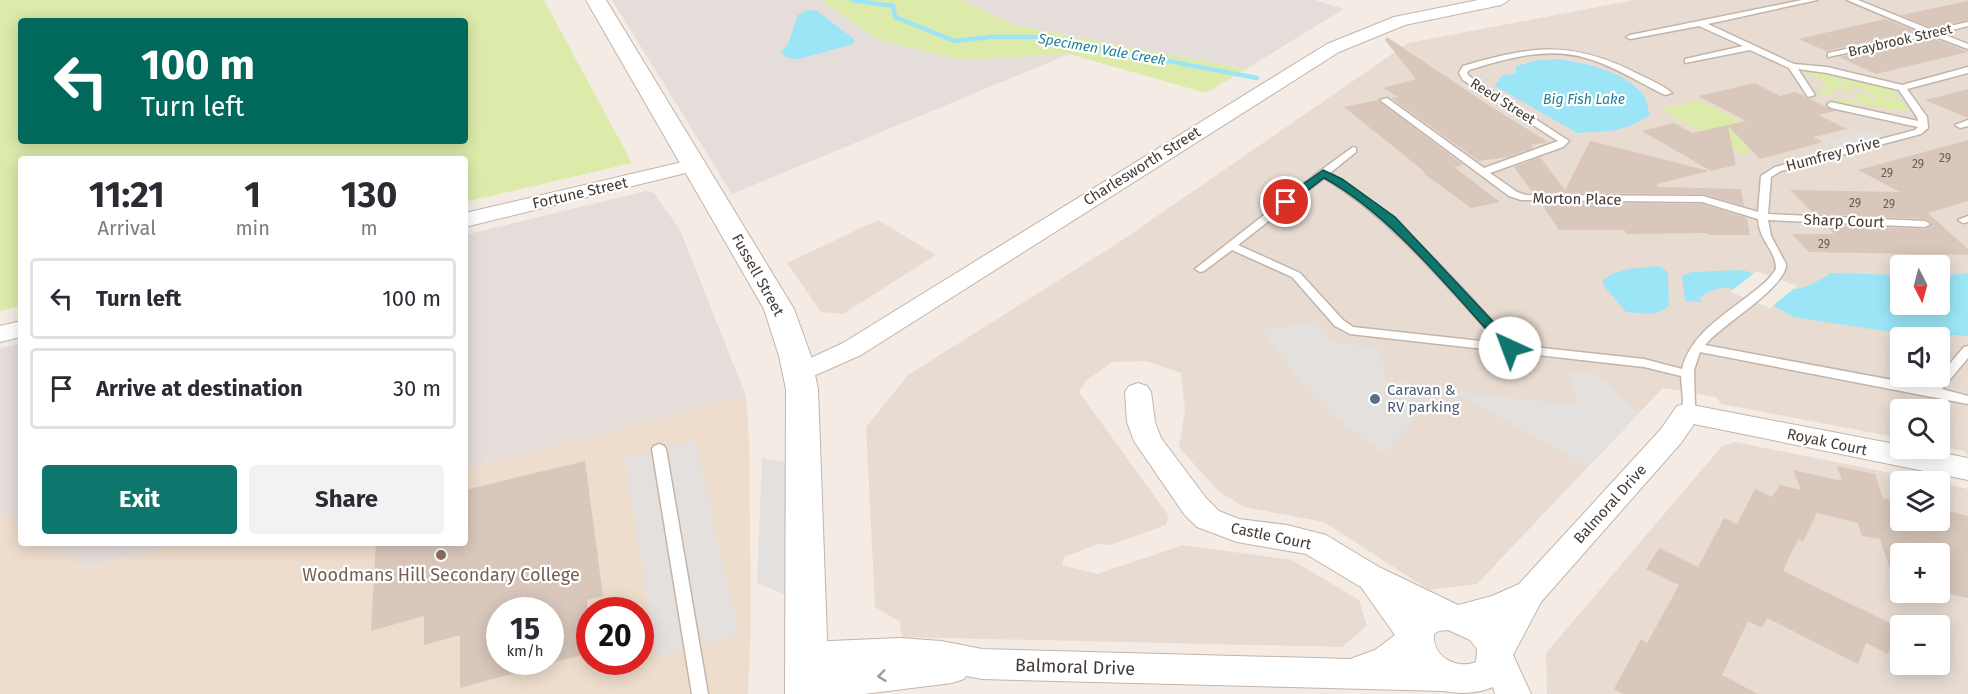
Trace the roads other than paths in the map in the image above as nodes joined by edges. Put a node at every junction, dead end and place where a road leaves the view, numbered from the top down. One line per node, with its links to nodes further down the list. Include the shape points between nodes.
1 (596, 0): 22 (street, Fussell Street)
2 (1498, 0): 35 (street, Charlesworth Street, via 1400,21 1333,48 852,350)
3 (1813, 0): 5 (lane)
4 (1851, 0): 7 (lane)
5 (1700, 23): 8 (lane); 9 (lane)
6 (1968, 24): 7 (lane, Braybrook Street)
7 (1932, 33): 10 (lane); 11 (lane, Braybrook Street)
8 (1630, 38)
9 (1751, 47): 12 (lane); 13 (lane)
10 (1968, 47)
11 (1831, 56)
12 (1688, 61)
13 (1792, 66): 15 (lane); 17 (lane)
14 (1968, 70): 15 (lane)
15 (1902, 88): 20 (lane, via 1922,117)
16 (1668, 93): 23 (lane, Reed Street, via 1599,59 1568,51 1538,51 1466,68 1463,74 1468,79 1564,141)
17 (1811, 95)
18 (1383, 100): 23 (lane, Morton Place)
19 (1831, 105): 20 (lane)
20 (1923, 125): 25 (lane, Humfrey Drive, via 1911,134 1769,173)
21 (1353, 150): 24 (lane)
22 (695, 165): 26 (street, Fortune Street); 35 (street, Fussell Street, via 779,309)
23 (1482, 171): 25 (lane, Morton Place, via 1525,198 1705,200)
24 (1323, 173): 28 (lane); 33 (lane, via 1390,219)
25 (1764, 217): 27 (lane, Sharp Court); 32 (lane, Humfrey Drive, via 1766,236 1781,262 1779,274 1714,327)
26 (468, 219)
27 (1925, 224)
28 (1230, 245): 29 (lane); 33 (lane, via 1296,275 1347,329)
29 (1200, 269)
30 (18, 330): 31 (street)
31 (0, 334)
32 (1696, 347): 36 (lane, Humfrey Drive); 38 (lane)
33 (1510, 348): 36 (lane, via 1644,363)
34 (1968, 350): 38 (lane)
35 (800, 373): 49 (street, Fussell Street)
36 (1687, 374): 40 (lane, Humfrey Drive)
37 (1138, 392): 43 (street, Castle Court, via 1141,422 1148,441 1208,519 1237,530 1315,544)
38 (1933, 392): 39 (lane)
39 (1968, 400)
40 (1687, 413): 42 (street, Royak Court); 44 (street, Balmoral Drive, via 1671,436)
41 (659, 449): 51 (lane)
42 (1968, 469)
43 (1368, 576): 45 (street, Castle Court); 46 (street, Castle Court)
44 (1530, 593): 45 (street, Balmoral Drive, via 1499,608); 47 (street, Balmoral Drive, via 1507,630)
45 (1454, 618): 46 (street, via 1429,619 1418,628); 47 (street, via 1480,630 1491,641)
46 (1415, 638): 48 (street, Balmoral Drive, via 1387,660); 50 (street, via 1425,662)
47 (1497, 656): 50 (street, via 1495,669 1483,680); 52 (street)
48 (1345, 675): 49 (street, Balmoral Drive, via 982,664); 50 (street, Balmoral Drive)
49 (807, 679)
50 (1453, 683)
51 (700, 694)
52 (1513, 694)

